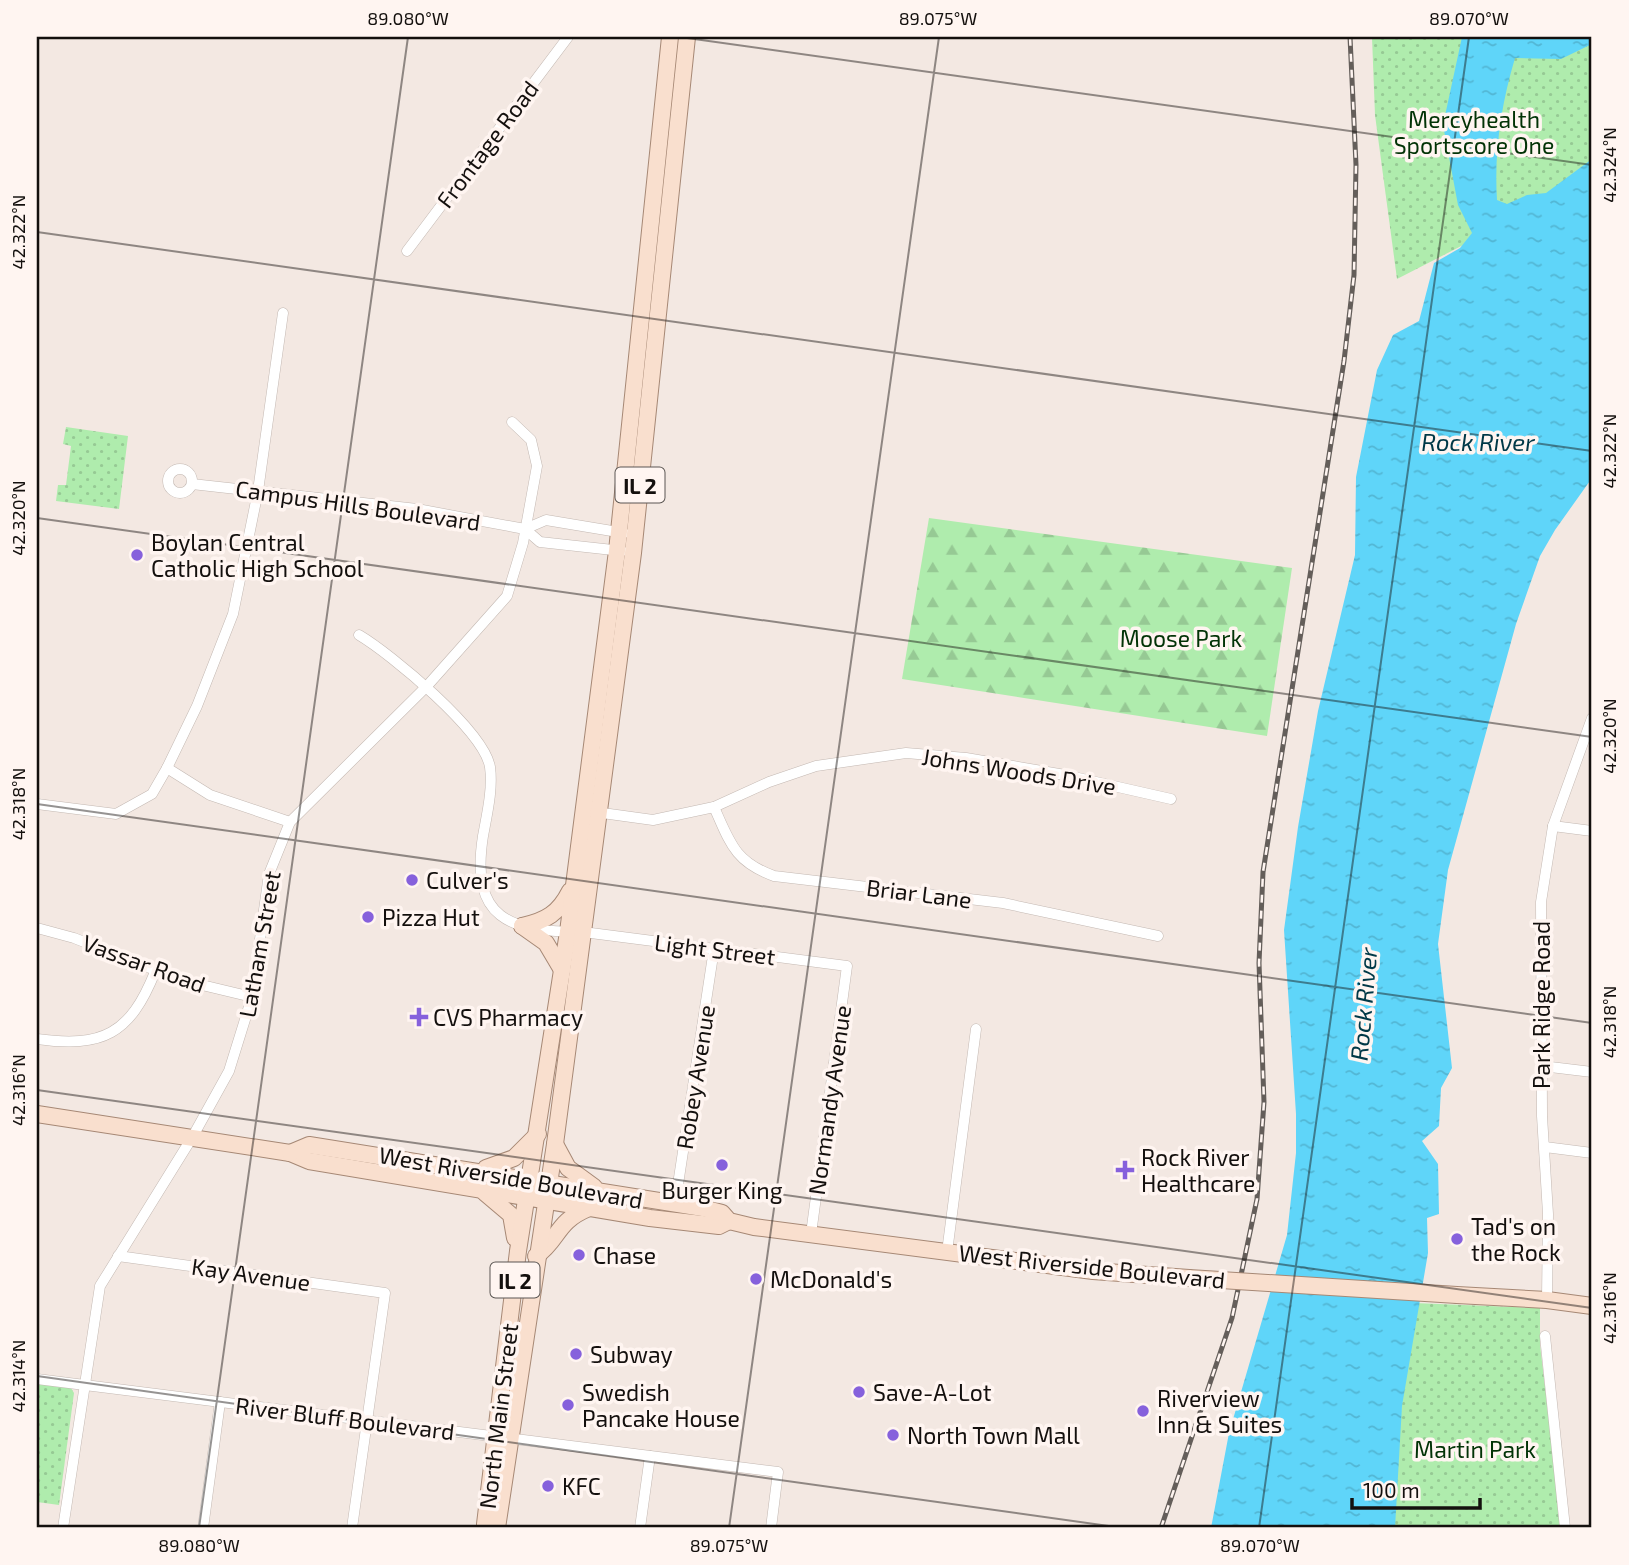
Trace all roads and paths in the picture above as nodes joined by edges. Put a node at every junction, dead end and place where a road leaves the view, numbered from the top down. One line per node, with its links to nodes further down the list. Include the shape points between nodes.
1 (568, 37): 4 (street, Frontage Road)
2 (670, 37): 10 (main road, IL 2)
3 (687, 37): 10 (main road, IL 2)
4 (407, 251)
5 (283, 313): 8 (street)
6 (512, 422): 9 (street, Latham Street, via 531,440 537,466)
7 (192, 484): 8 (street, Campus Hills Boulevard)
8 (258, 491): 9 (street, Campus Hills Boulevard, via 416,509); 15 (street, via 233,614)
9 (525, 529): 10 (street, Campus Hills Boulevard, via 546,520); 11 (street, Campus Hills Boulevard, via 540,542); 13 (street, Latham Street, via 507,596)
10 (627, 533): 11 (main road, IL 2)
11 (625, 552): 19 (main road, IL 2)
12 (359, 635): 13 (street, via 385,650)
13 (427, 686): 20 (street, Latham Street); 24 (street, via 480,745 490,765 481,880 494,912)
14 (1592, 719): 21 (street, Park Ridge Road)
15 (167, 768): 17 (street, via 152,794 116,814); 20 (street, via 210,795)
16 (1171, 799): 18 (street, Johns Woods Drive, via 1065,775 906,753 816,766)
17 (37, 804)
18 (715, 807): 19 (street, Johns Woods Drive, via 653,820); 27 (street, Briar Lane, via 732,848 751,868 774,876 1003,903)
19 (592, 812): 23 (main road, IL 2); 26 (main road, IL 2)
20 (290, 822): 32 (street, Latham Street, via 269,874)
21 (1553, 826): 22 (street); 35 (street, Park Ridge Road, via 1539,926)
22 (1592, 831)
23 (575, 883): 24 (main road, via 560,909 541,922); 26 (main road, IL 2)
24 (522, 926): 26 (street, Light Street); 30 (main road, via 546,943)
25 (37, 928): 31 (street, Vassar Road, via 74,938)
26 (575, 932): 28 (street, Light Street); 30 (main road, IL 2); 40 (main road, IL 2)
27 (1158, 936)
28 (714, 949): 29 (street, Light Street); 51 (street, Robey Avenue)
29 (847, 966): 54 (street, Normandy Avenue)
30 (562, 970): 38 (main road, IL 2)
31 (155, 972): 32 (street, Vassar Road); 34 (street, via 135,1014 113,1032 83,1042)
32 (252, 997): 39 (street, Latham Street, via 229,1071)
33 (976, 1028): 56 (street)
34 (37, 1039)
35 (1542, 1066): 36 (street); 41 (street, Park Ridge Road)
36 (1592, 1072)
37 (37, 1114): 39 (main road, West Riverside Boulevard)
38 (538, 1134): 44 (main road, via 514,1158); 45 (main road, IL 2)
39 (193, 1136): 42 (main road, West Riverside Boulevard); 57 (street, Latham Street)
40 (555, 1144): 46 (main road, IL 2); 48 (main road, via 568,1168)
41 (1545, 1147): 43 (street); 59 (street, Park Ridge Road)
42 (290, 1153): 44 (main road, West Riverside Boulevard, via 309,1144); 47 (main road, West Riverside Boulevard, via 309,1161)
43 (1592, 1153)
44 (480, 1170): 45 (main road, West Riverside Boulevard)
45 (529, 1178): 46 (main road, West Riverside Boulevard); 49 (main road, North Main Street / IL 2)
46 (549, 1182): 48 (main road, West Riverside Boulevard); 50 (main road, North Main Street / IL 2)
47 (480, 1190): 49 (main road, West Riverside Boulevard); 55 (main road, via 511,1215)
48 (605, 1193): 51 (main road, West Riverside Boulevard)
49 (526, 1197): 50 (main road, West Riverside Boulevard); 55 (main road, North Main Street / IL 2)
50 (545, 1201): 52 (main road, West Riverside Boulevard); 58 (main road, North Main Street / IL 2)
51 (675, 1204): 53 (main road, West Riverside Boulevard, via 722,1213)
52 (589, 1208): 53 (main road, West Riverside Boulevard, via 719,1226); 58 (main road, via 559,1226 546,1249)
53 (729, 1221): 54 (main road, West Riverside Boulevard)
54 (811, 1234): 56 (main road, West Riverside Boulevard)
55 (518, 1251): 66 (main road, North Main Street / IL 2)
56 (947, 1252): 59 (main road, West Riverside Boulevard, bridge, via 1189,1278)
57 (118, 1256): 63 (street, Latham Street, via 100,1286); 65 (street, Kay Avenue, via 385,1293)
58 (536, 1256): 67 (main road, North Main Street / IL 2)
59 (1547, 1300): 60 (main road, West Riverside Boulevard)
60 (1592, 1306)
61 (1545, 1336): 76 (street)
62 (37, 1379): 63 (street, River Bluff Boulevard)
63 (83, 1385): 64 (street, River Bluff Boulevard); 69 (street, Latham Street)
64 (219, 1402): 65 (street, River Bluff Boulevard); 70 (street)
65 (366, 1420): 66 (street, River Bluff Boulevard); 71 (street)
66 (495, 1437): 67 (street, River Bluff Boulevard); 72 (main road, North Main Street / IL 2)
67 (512, 1439): 68 (street, River Bluff Boulevard); 73 (main road, North Main Street / IL 2)
68 (650, 1456): 74 (street); 75 (street, River Bluff Boulevard, via 778,1472)
69 (63, 1528)
70 (203, 1528)
71 (352, 1528)
72 (487, 1528)
73 (497, 1528)
74 (640, 1528)
75 (771, 1528)
76 (1565, 1528)

